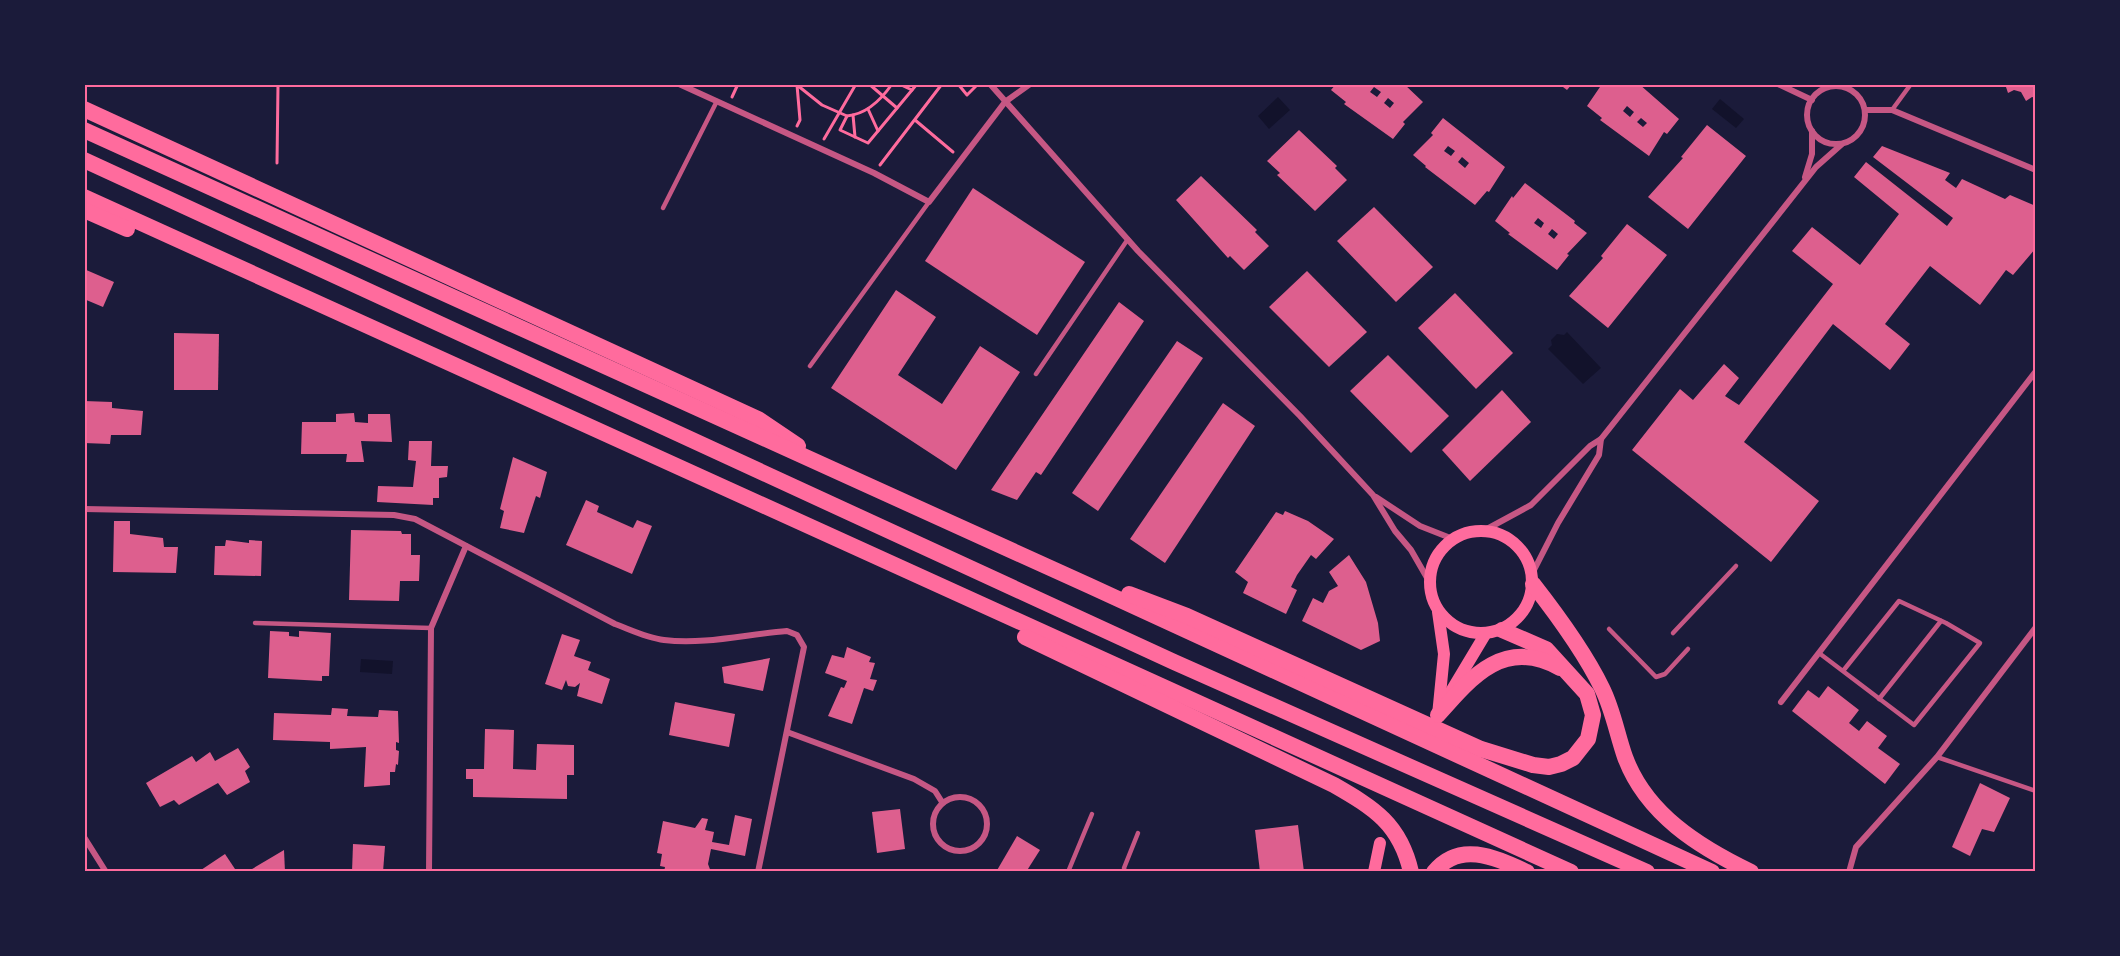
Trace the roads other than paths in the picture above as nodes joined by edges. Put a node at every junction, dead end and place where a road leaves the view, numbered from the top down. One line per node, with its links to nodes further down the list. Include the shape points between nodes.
1 (679, 84): 7 (street)
2 (990, 84): 8 (street)
3 (1030, 84): 8 (street)
4 (1778, 84): 6 (street)
5 (1911, 84): 11 (lane)
6 (1812, 100): 10 (street, via 1825,88 1842,87 1857,95); 13 (street, via 1807,115)
7 (717, 101): 19 (street); 20 (lane)
8 (1005, 102): 19 (street); 23 (street)
9 (84, 109): 28 (highway, via 758,419)
10 (1865, 110): 11 (street); 14 (street, via 1862,128)
11 (1892, 110): 16 (street)
12 (84, 130): 28 (highway)
13 (1812, 130): 14 (street, via 1825,142); 17 (street, via 1812,154)
14 (1842, 144): 17 (street)
15 (84, 160): 73 (highway, via 1174,662)
16 (2036, 170)
17 (1802, 185): 27 (street)
18 (84, 197): 22 (highway)
19 (929, 202): 24 (lane)
20 (663, 208)
21 (84, 210): 22 (highway, via 130,230)
22 (161, 233): 32 (highway)
23 (1128, 239): 26 (lane); 29 (street)
24 (810, 366)
25 (2036, 371): 48 (street)
26 (1036, 374)
27 (1601, 439): 31 (street, via 1531,505); 36 (street, via 1599,455 1563,513)
28 (842, 474): 38 (highway)
29 (1373, 495): 33 (street, via 1420,526); 37 (street)
30 (84, 509): 34 (street, via 394,515 415,519)
31 (1485, 530): 33 (main road); 36 (main road, via 1499,533 1521,549)
32 (821, 533): 69 (highway, via 1073,662 1368,804 1382,815 1400,841); 72 (highway)
33 (1453, 539): 37 (main road, via 1438,553)
34 (466, 546): 43 (street); 54 (street, via 639,634 664,640 787,631 797,635 804,647)
35 (1736, 566): 46 (lane)
36 (1533, 579): 45 (main road, via 1527,606 1520,616); 75 (highway, via 1603,688 1626,759 1643,791 1665,818 1681,830)
37 (1430, 583): 39 (main road)
38 (1090, 586): 50 (highway, via 1141,597 1481,748 1533,765 1561,764 1573,758 1588,739 1592,705); 74 (highway)
39 (1438, 610): 45 (main road, via 1459,628); 53 (main road, via 1444,654)
40 (1941, 621): 49 (lane, via 1899,601); 51 (lane); 51 (lane, via 1980,643 1914,725)
41 (255, 623): 43 (lane)
42 (2036, 627): 55 (street)
43 (431, 628): 65 (street)
44 (1609, 628): 47 (lane, via 1656,677 1665,674)
45 (1494, 631): 50 (highway, via 1546,649); 53 (main road, via 1466,664)
46 (1673, 633)
47 (1689, 649)
48 (1819, 653): 49 (lane); 52 (street)
49 (1843, 671): 51 (lane)
50 (1569, 673): 53 (highway, via 1538,659 1521,657 1495,662 1471,678)
51 (1879, 699)
52 (1781, 702)
53 (1438, 715)
54 (787, 732): 57 (street, via 914,779 935,791); 66 (street)
55 (1937, 757): 56 (lane); 76 (street, via 1856,848)
56 (2036, 791)
57 (942, 802): 57 (street, via 932,826 939,842 954,851 979,843 987,826 983,809 968,797)
58 (1092, 814): 67 (lane)
59 (1138, 833): 63 (lane)
60 (84, 837): 64 (street)
61 (1380, 843): 68 (main road)
62 (1117, 870): 63 (lane)
63 (1124, 870)
64 (106, 872)
65 (429, 872)
66 (758, 872)
67 (1068, 872)
68 (1374, 872)
69 (1411, 872)
70 (1434, 872): 71 (highway, via 1451,857 1476,853)
71 (1527, 872)
72 (1571, 872)
73 (1647, 872)
74 (1712, 872)
75 (1751, 872)
76 (1849, 872)

